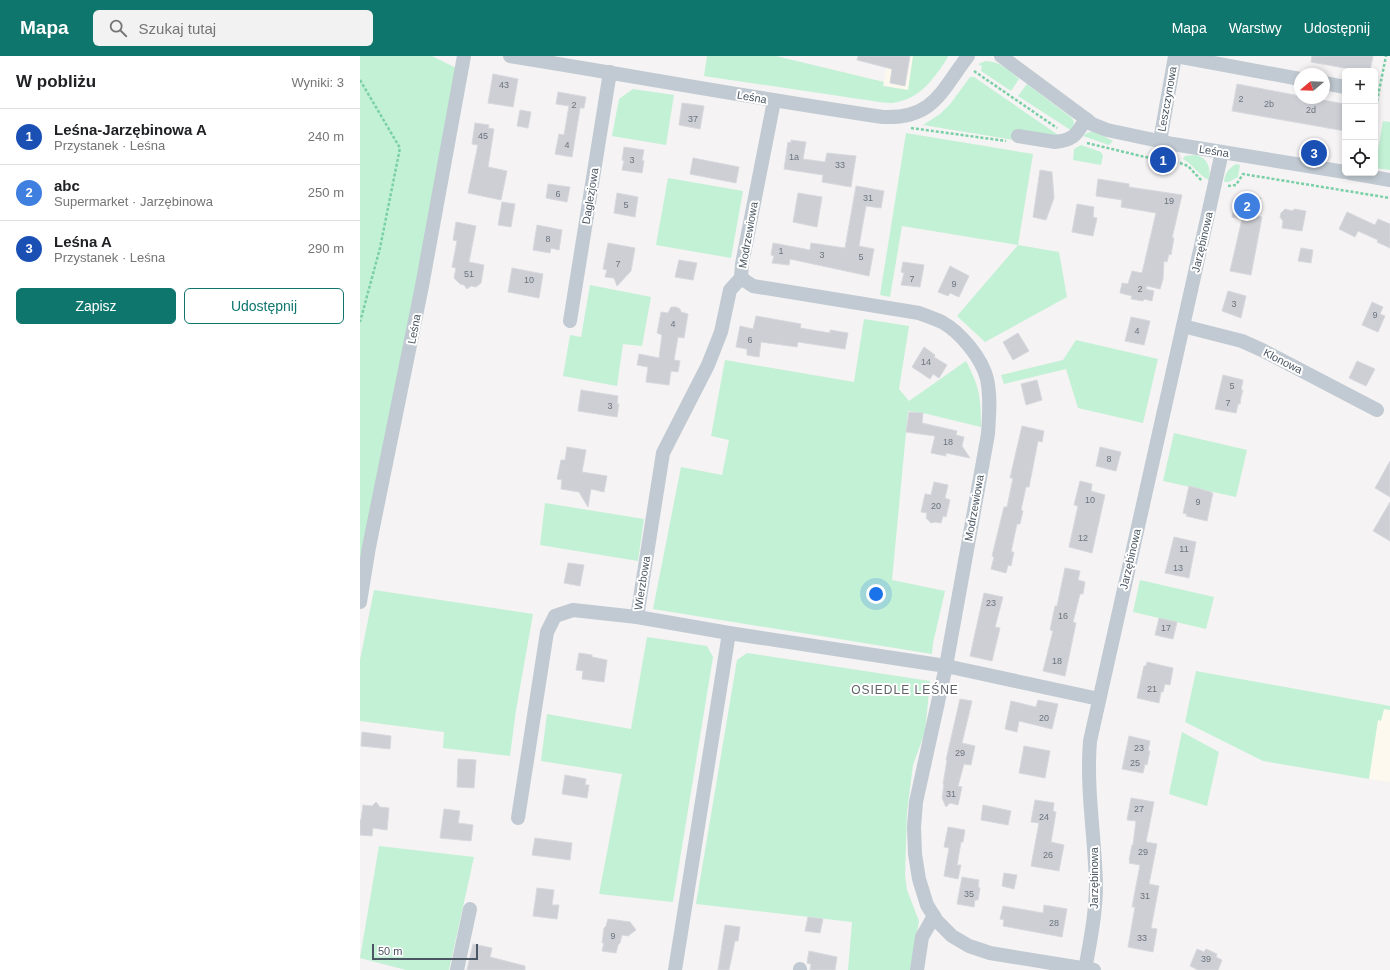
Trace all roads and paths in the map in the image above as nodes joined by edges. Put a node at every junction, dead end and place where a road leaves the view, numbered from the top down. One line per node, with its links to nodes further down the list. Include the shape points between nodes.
1 (464, 56): 33 (street, Leśna)
2 (510, 56): 8 (street, Leśna)
3 (968, 56): 13 (street, Leśna, via 931,104 912,115 898,118 883,117)
4 (1001, 56): 15 (street, Leśna)
5 (1175, 56): 9 (street); 20 (street, Leszczynowa)
6 (1386, 56): 14 (path)
7 (972, 70): 17 (path)
8 (610, 72): 13 (street, Leśna); 29 (street, Daglezjowa)
9 (1294, 78)
10 (360, 80): 30 (path, via 400,148 380,248)
11 (1330, 84): 12 (street)
12 (1342, 86)
13 (774, 101): 28 (street, Modrzewiowa)
14 (1376, 104)
15 (1086, 119): 18 (street, via 1074,137 1061,142); 20 (street, Leśna, via 1107,130)
16 (905, 127): 18 (path)
17 (1057, 128)
18 (1014, 139)
19 (1081, 141): 25 (path, via 1145,157 1180,162 1188,166)
20 (1160, 142): 21 (street, Leśna)
21 (1222, 152): 22 (street, Leśna); 31 (street, Jarzębinowa)
22 (1342, 172)
23 (1367, 176): 24 (street)
24 (1390, 180)
25 (1204, 183)
26 (1224, 187): 27 (path, via 1236,185 1243,174)
27 (1390, 198)
28 (741, 278): 34 (street, Wierzbowa, via 730,290 721,332 708,365 663,453); 36 (street, Modrzewiowa, via 753,286 925,315 943,323 961,338 980,362 987,377 989,392 988,434)
29 (570, 321)
30 (360, 322)
31 (1183, 326): 32 (street, Klonowa, via 1242,341); 37 (street, Jarzębinowa)
32 (1377, 410)
33 (360, 602)
34 (637, 617): 35 (street); 38 (street, Wierzbowa, via 573,610 555,616 546,632)
35 (729, 633): 36 (street); 43 (street)
36 (946, 666): 37 (street); 40 (street, Modrzewiowa, via 916,802 914,827 919,879 926,905)
37 (1099, 699): 41 (street, Jarzębinowa, via 1089,750 1096,887)
38 (518, 818)
39 (470, 908): 42 (street)
40 (934, 916): 41 (street, Modrzewiowa, via 952,936 969,946 990,953); 44 (street, via 922,937)
41 (1088, 969)
42 (457, 970)
43 (675, 970)
44 (917, 970)

